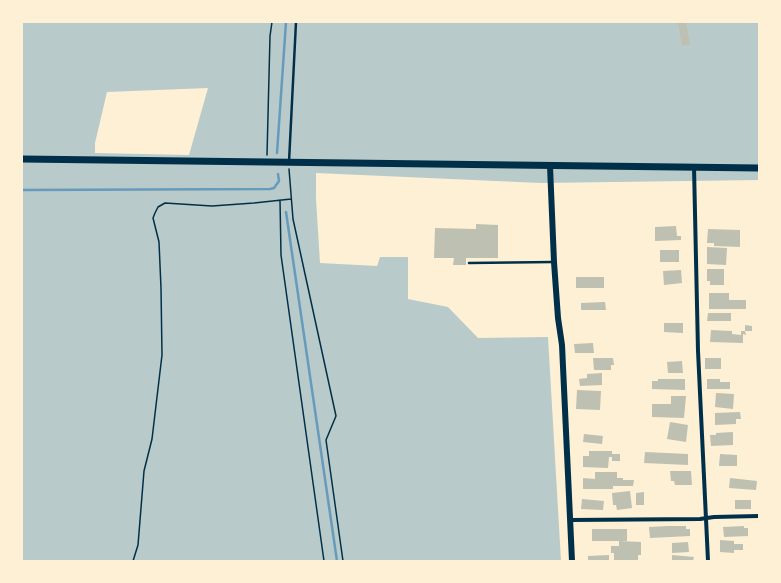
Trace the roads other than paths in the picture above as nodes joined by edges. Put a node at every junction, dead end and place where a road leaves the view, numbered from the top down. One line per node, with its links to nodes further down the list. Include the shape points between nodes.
1 (296, 22): 3 (lane)
2 (22, 159): 3 (main road)
3 (289, 162): 4 (main road)
4 (550, 166): 5 (main road); 7 (street)
5 (694, 167): 6 (main road); 10 (street, via 698,351)
6 (759, 168)
7 (554, 262): 8 (lane); 11 (street, via 562,345)
8 (469, 263)
9 (759, 516): 10 (street)
10 (706, 518): 11 (street); 13 (street)
11 (570, 520): 12 (street)
12 (572, 561)
13 (708, 561)

